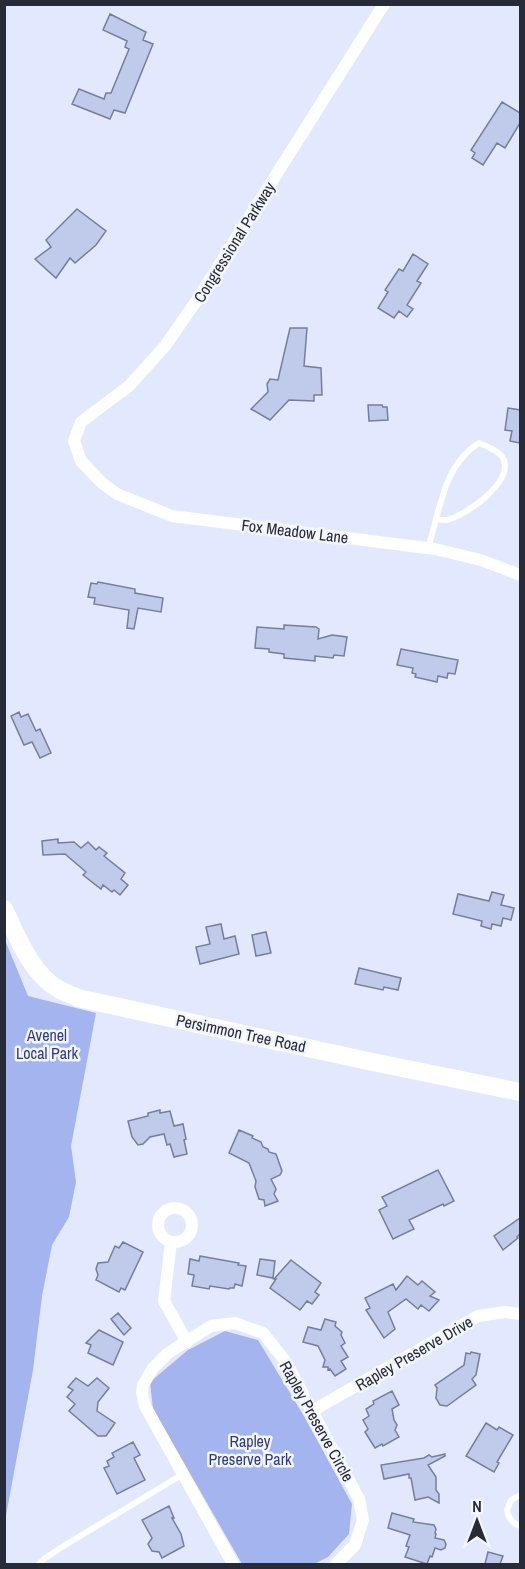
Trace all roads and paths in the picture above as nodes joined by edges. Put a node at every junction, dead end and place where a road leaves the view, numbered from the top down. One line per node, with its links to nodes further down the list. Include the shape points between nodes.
1 (384, 4): 2 (street, Congressional Parkway, via 207,286 165,346 129,386 81,422 74,441)
2 (81, 461): 4 (street, Fox Meadow Lane, via 117,494 172,516)
3 (436, 519): 3 (lane, via 451,474 468,450 480,443 503,458 506,469 492,492 461,514); 4 (lane)
4 (428, 548): 5 (street, Fox Meadow Lane, via 481,560)
5 (520, 575)
6 (4, 909): 7 (main road, Persimmon Tree Road, via 22,948 39,972 58,989 78,998)
7 (520, 1092)
8 (171, 1242): 10 (street, via 164,1301)
9 (520, 1314): 11 (street, Rapley Preserve Drive, via 478,1316)
10 (187, 1342): 11 (street, Rapley Preserve Circle, via 211,1326 235,1323 263,1333 286,1362); 12 (street, Rapley Preserve Circle, via 168,1353 142,1384 146,1406)
11 (312, 1411): 17 (street, Rapley Preserve Circle, via 359,1499 363,1520 355,1545)
12 (183, 1474): 15 (lane); 16 (street, Rapley Preserve Circle)
13 (520, 1495): 14 (lane, via 511,1500 507,1510 510,1520)
14 (520, 1526)
15 (39, 1564)
16 (233, 1564)
17 (336, 1564)

